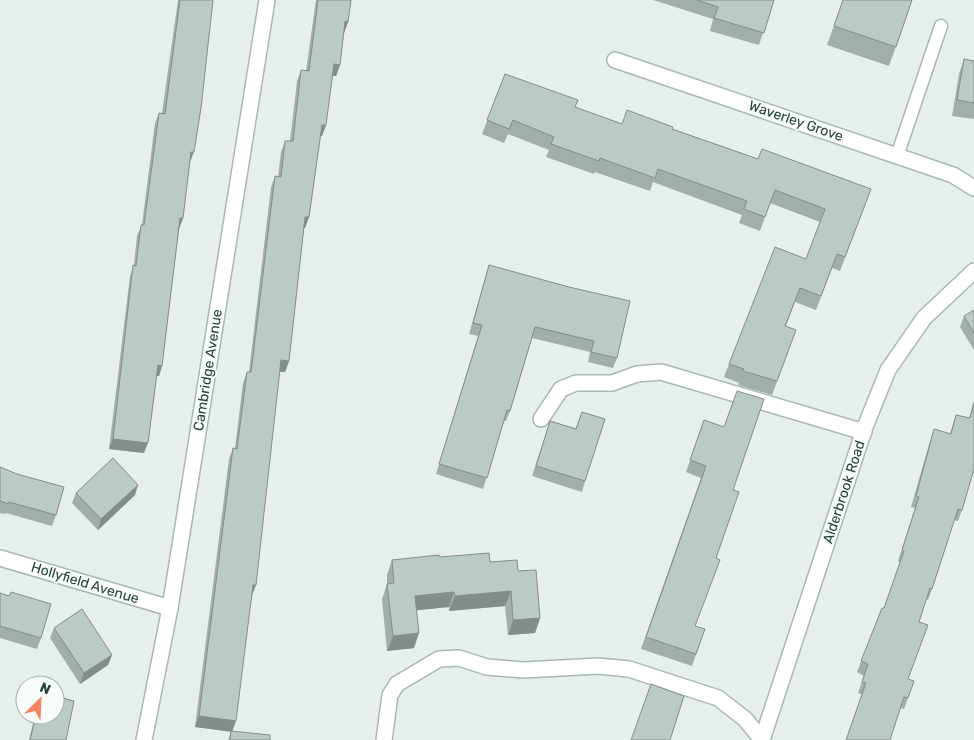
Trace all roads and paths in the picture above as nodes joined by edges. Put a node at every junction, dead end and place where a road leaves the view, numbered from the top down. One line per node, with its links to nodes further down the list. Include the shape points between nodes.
1 (267, 0): 10 (street, Cambridge Avenue)
2 (941, 26): 4 (lane)
3 (615, 60): 4 (street, Waverley Grove)
4 (898, 156): 5 (street, Waverley Grove, via 953,175)
5 (974, 188)
6 (974, 271): 8 (street, Alderbrook Road, via 924,318 888,370)
7 (541, 419): 8 (street, via 561,389 576,383 612,384 637,374 661,372)
8 (864, 432): 13 (street, Alderbrook Road)
9 (0, 558): 10 (street, Hollyfield Avenue)
10 (170, 608): 11 (street, Cambridge Avenue)
11 (144, 740)
12 (384, 740): 13 (street, via 390,695 397,684 439,660 459,658 488,667 524,670 598,666 629,669 718,698 746,719)
13 (762, 740)

